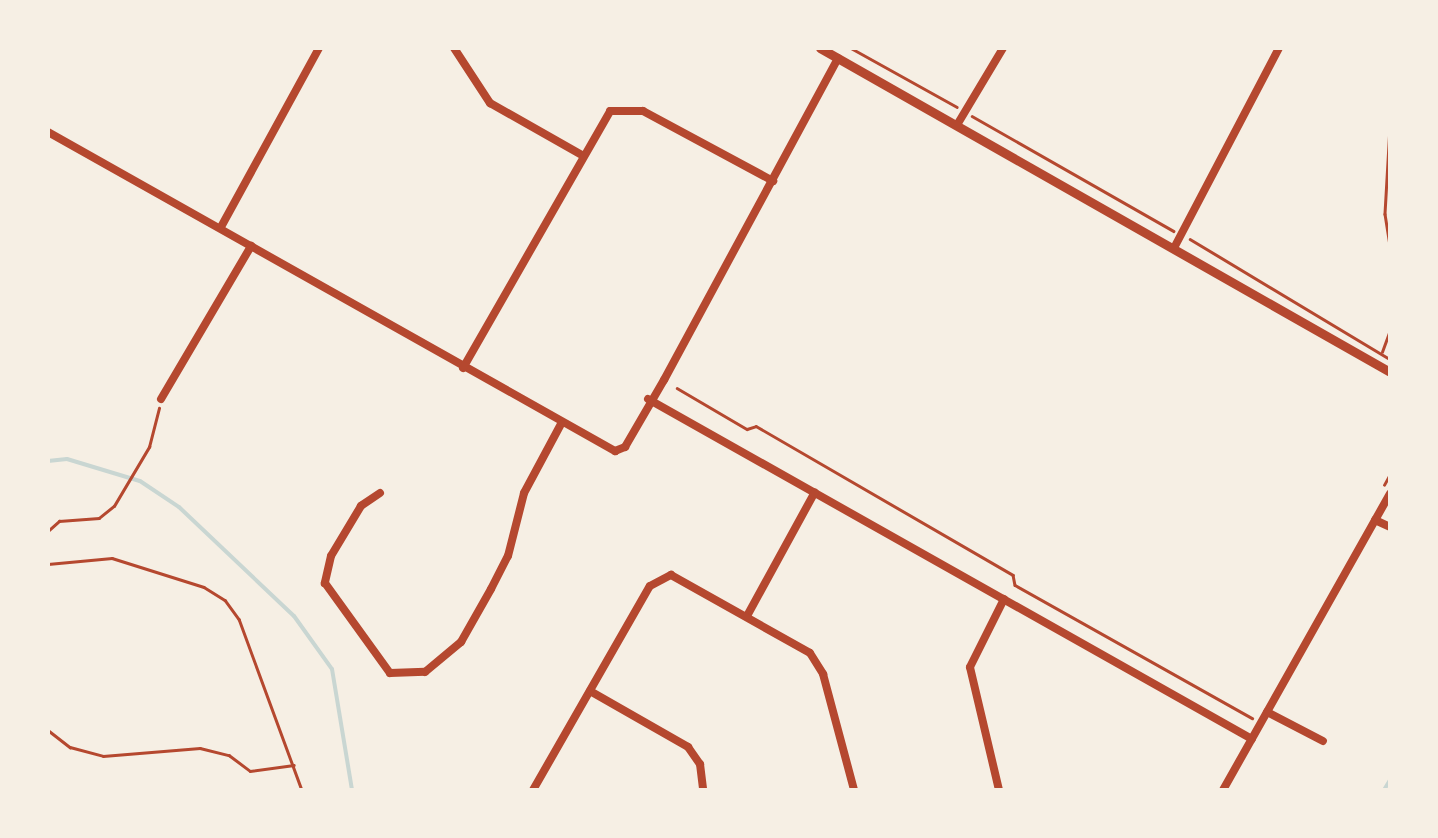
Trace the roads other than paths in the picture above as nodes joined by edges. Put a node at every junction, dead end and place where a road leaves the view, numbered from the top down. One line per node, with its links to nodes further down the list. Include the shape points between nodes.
1 (319, 48): 11 (street)
2 (454, 48): 9 (street, via 490,103)
3 (820, 48): 6 (street)
4 (1003, 48): 7 (street)
5 (1280, 48): 13 (street)
6 (838, 58): 7 (street); 10 (street)
7 (957, 126): 13 (street)
8 (48, 132): 11 (street)
9 (582, 155): 10 (street, via 610,111 627,106); 14 (street)
10 (773, 182): 16 (street)
11 (220, 227): 12 (street)
12 (250, 246): 14 (street); 17 (street)
13 (1174, 248): 15 (street)
14 (463, 368): 18 (street)
15 (1390, 372)
16 (648, 398): 18 (street, via 625,447 605,448); 20 (street)
17 (161, 399)
18 (561, 424): 19 (street, via 524,493 492,589 461,642 425,672 390,672 324,582 331,556 361,506)
19 (380, 492)
20 (814, 492): 24 (street); 25 (street)
21 (1386, 492): 22 (street)
22 (1375, 520): 23 (street); 27 (street)
23 (1390, 527)
24 (1004, 599): 28 (street); 33 (street, via 970,666)
25 (747, 616): 26 (street, via 678,578 656,580); 32 (street, via 818,663)
26 (590, 691): 30 (street); 31 (street, via 688,747 700,764)
27 (1266, 712): 28 (street); 29 (street)
28 (1252, 739): 34 (street)
29 (1323, 741)
30 (533, 790)
31 (703, 790)
32 (854, 790)
33 (999, 790)
34 (1223, 790)

